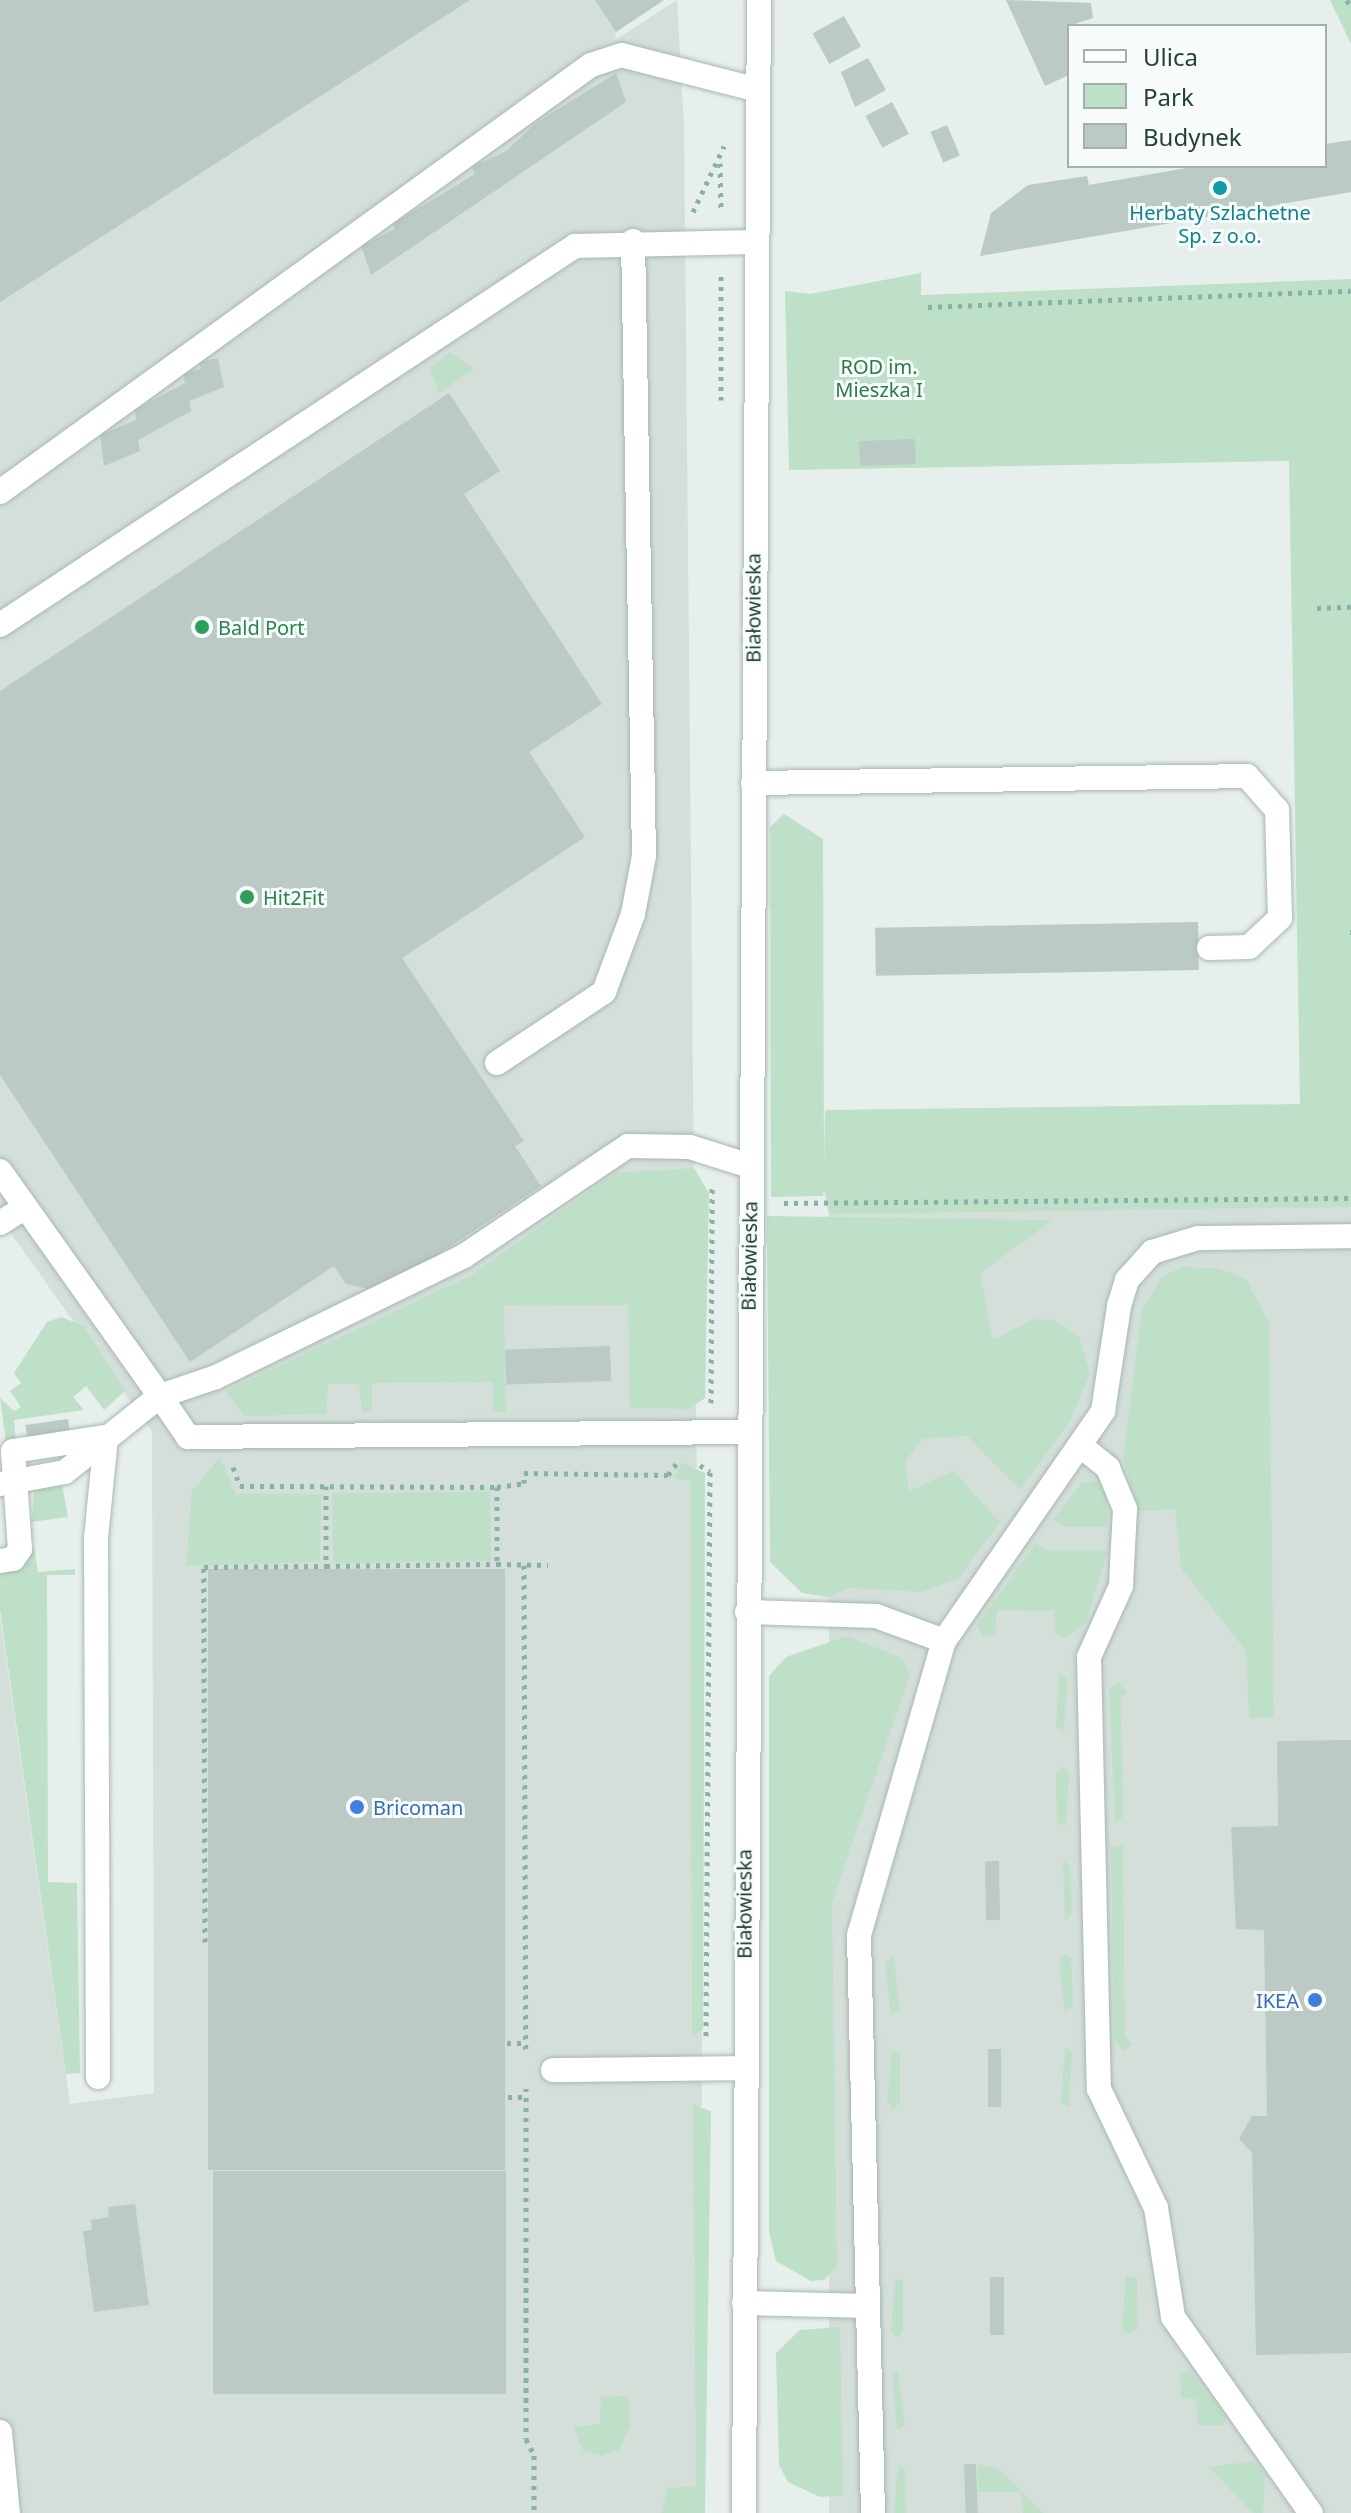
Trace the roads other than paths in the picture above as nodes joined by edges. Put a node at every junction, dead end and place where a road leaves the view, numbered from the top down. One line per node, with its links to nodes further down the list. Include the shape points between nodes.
1 (759, 0): 2 (street, Białowieska)
2 (754, 89): 4 (street, Białowieska); 5 (street, via 621,55 591,65)
3 (633, 241): 4 (street); 6 (street, via 575,246 549,259); 9 (street, via 644,856 633,914 604,992)
4 (754, 242): 7 (street, Białowieska)
5 (0, 492)
6 (0, 625)
7 (753, 783): 8 (street, via 1247,776 1277,810 1280,918 1249,947); 10 (street, Białowieska)
8 (1209, 948)
9 (497, 1063)
10 (750, 1166): 15 (street, via 713,1154 628,1146 464,1256 227,1372); 16 (street, Białowieska)
11 (0, 1171): 12 (street)
12 (24, 1208): 13 (street); 15 (street, via 55,1239)
13 (0, 1223)
14 (1351, 1236): 18 (street, via 1198,1238 1152,1252 1127,1280 1107,1399)
15 (160, 1396): 16 (street, via 188,1437); 17 (street)
16 (747, 1432): 23 (street, Białowieska)
17 (106, 1437): 19 (street); 20 (street, via 65,1472); 27 (street, via 96,1538)
18 (1081, 1446): 24 (street); 34 (street, via 1108,1468 1125,1509 1121,1586 1089,1657 1092,2030 1101,2099 1156,2208 1173,2317)
19 (6, 1452): 20 (street)
20 (9, 1482): 21 (street)
21 (11, 1524): 22 (street, via 20,1549 13,1559)
22 (0, 1561)
23 (747, 1612): 24 (street, via 876,1616); 25 (street, Białowieska)
24 (944, 1641): 29 (street, via 860,1922)
25 (743, 2068): 26 (street); 28 (street, Białowieska)
26 (553, 2070)
27 (98, 2077)
28 (744, 2303): 29 (street); 32 (street, Białowieska)
29 (868, 2306): 33 (street)
30 (0, 2432): 31 (street)
31 (8, 2513)
32 (744, 2513)
33 (873, 2513)
34 (1311, 2513)

